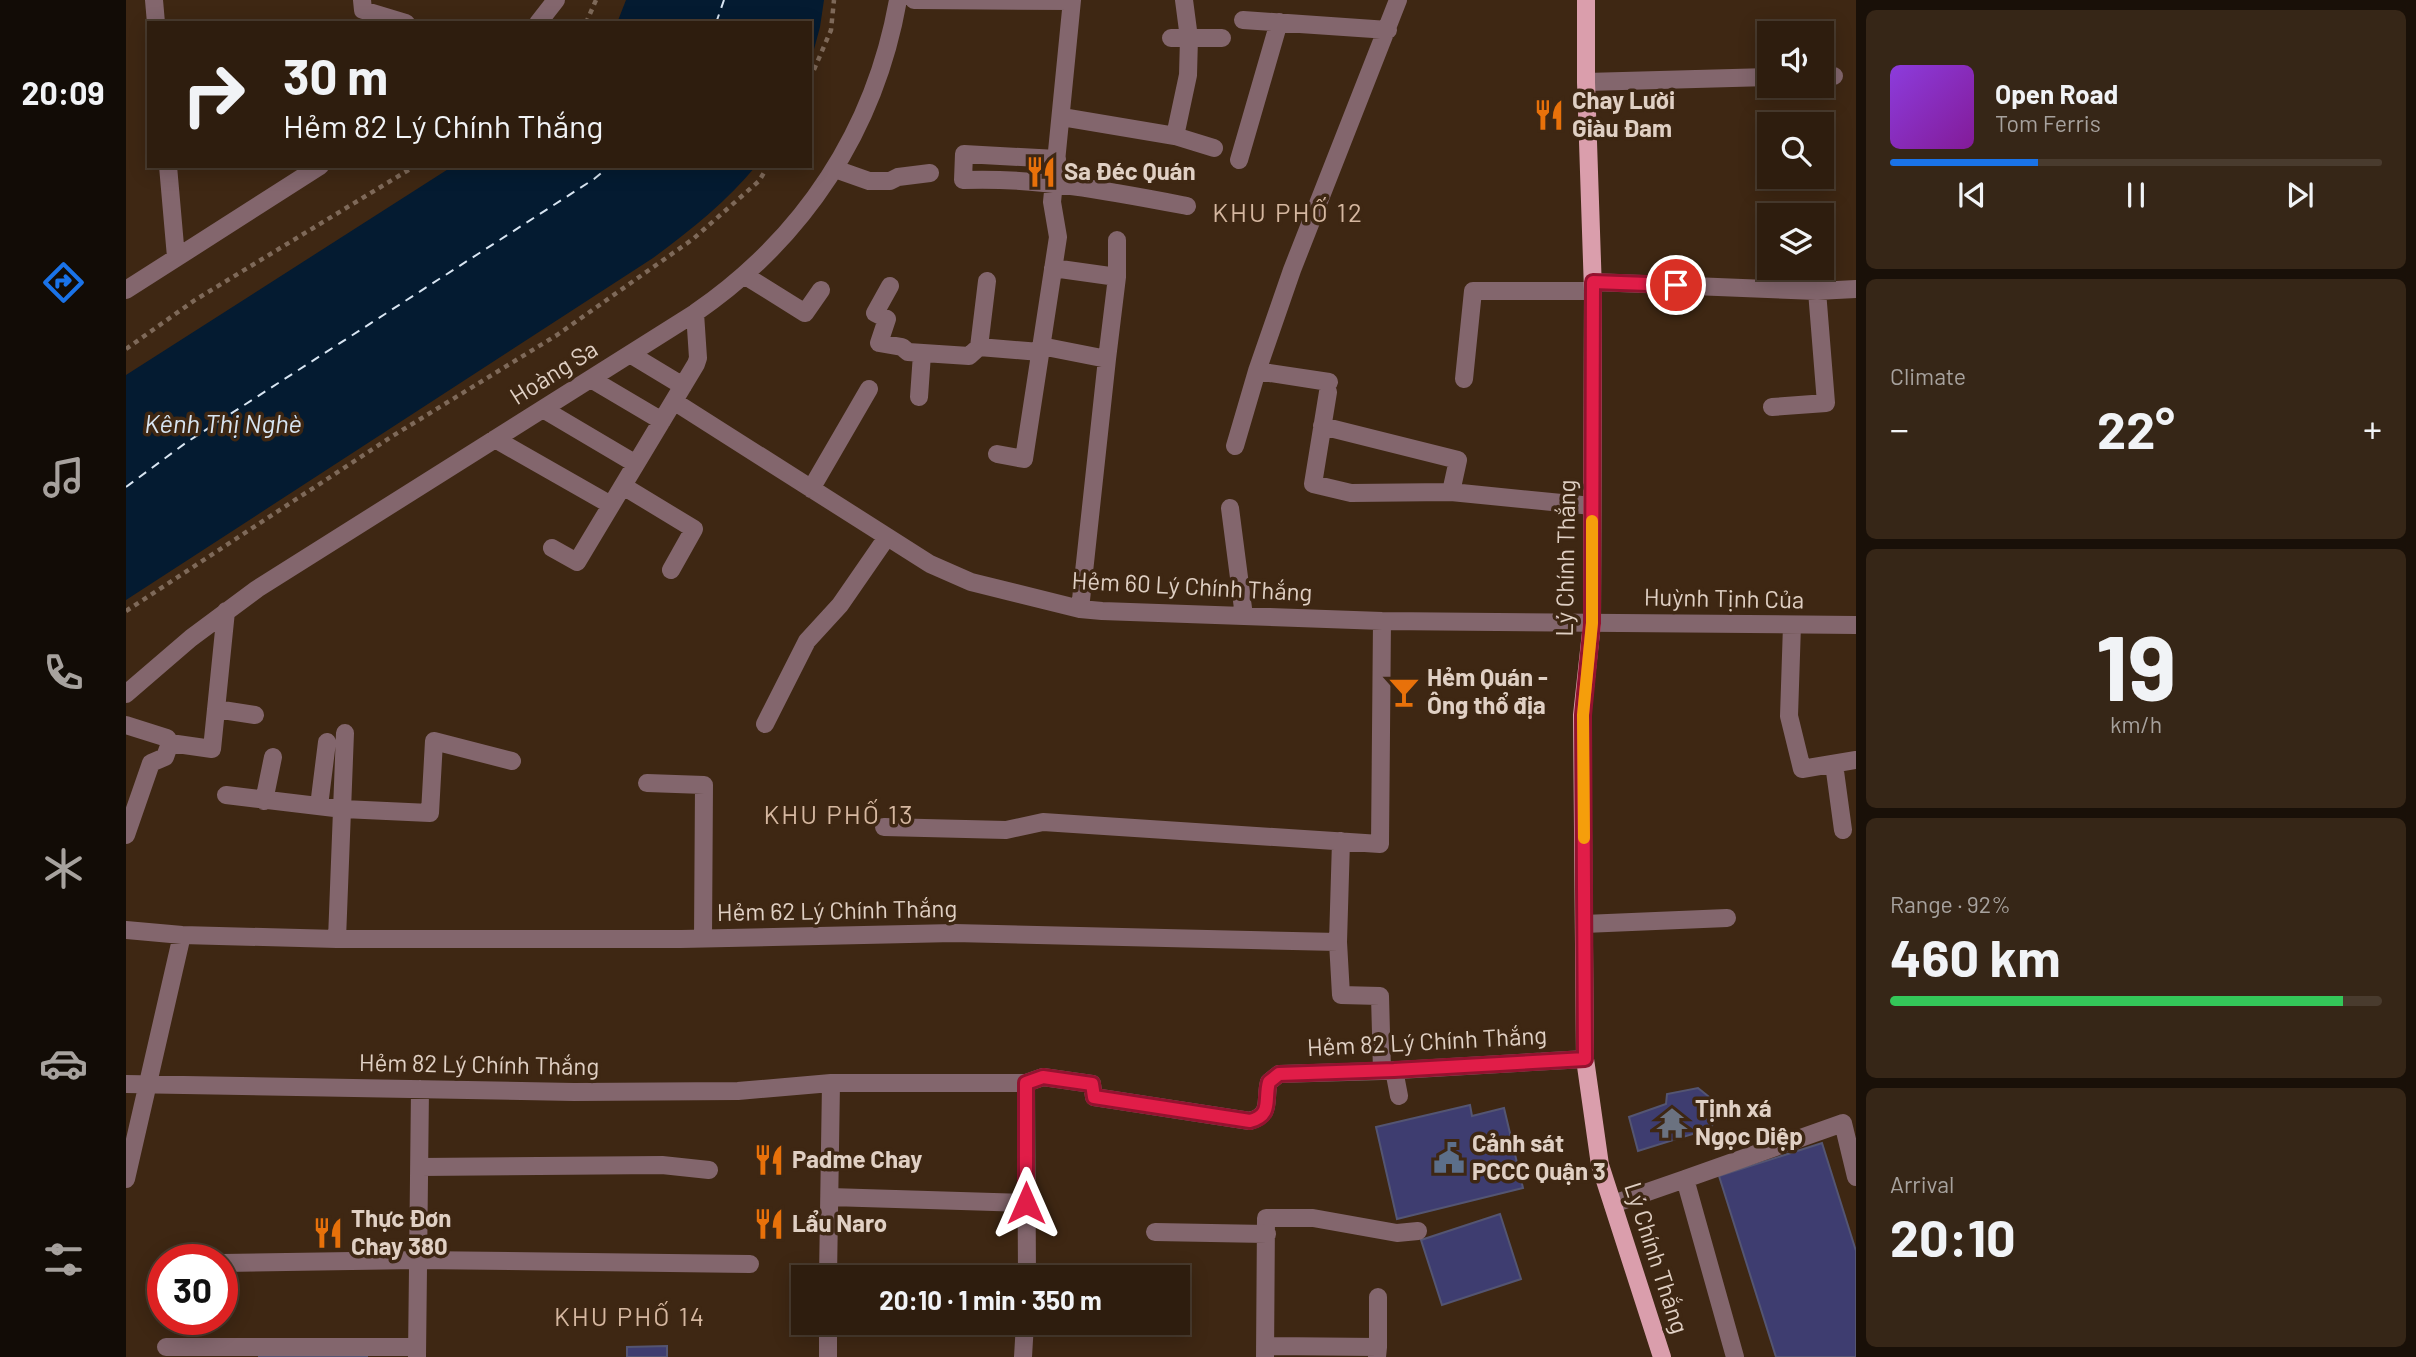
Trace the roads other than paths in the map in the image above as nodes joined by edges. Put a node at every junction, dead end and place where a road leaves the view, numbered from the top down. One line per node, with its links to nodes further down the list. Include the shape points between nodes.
1 (154, 0): 11 (street)
2 (362, 0): 12 (street, via 363,10)
3 (556, 0): 13 (street)
4 (898, 0): 27 (street, Hoàng Sa, via 874,89)
5 (914, 0): 6 (street)
6 (1072, 0): 20 (street)
7 (1184, 0): 16 (street)
8 (1398, 0): 15 (street)
9 (1586, 0): 19 (main road, Lý Chính Thắng)
10 (1243, 20): 14 (street)
11 (156, 21)
12 (399, 21)
13 (540, 21)
14 (1279, 22): 15 (street); 24 (street)
15 (1388, 30): 49 (street, via 1332,163)
16 (1180, 38): 17 (street); 21 (street, via 1188,75)
17 (1222, 38)
18 (1757, 77): 19 (street)
19 (1586, 82): 38 (main road, Lý Chính Thắng)
20 (1062, 117): 21 (street); 23 (street)
21 (1175, 136): 22 (street)
22 (1214, 148)
23 (1057, 159): 29 (street); 29 (street, via 964,154 963,180 991,179)
24 (1239, 160)
25 (168, 168): 32 (street)
26 (317, 168): 32 (street)
27 (835, 169): 28 (street, via 869,181); 34 (street, Hoàng Sa, via 800,219)
28 (930, 173)
29 (1053, 193): 30 (street, via 1112,192); 33 (street, via 1058,237)
30 (1187, 206)
31 (1117, 240): 35 (street)
32 (176, 257): 40 (street)
33 (1053, 268): 35 (street); 45 (street)
34 (744, 275): 41 (street, via 805,313); 43 (street, Hoàng Sa)
35 (1116, 277): 48 (street)
36 (987, 281): 44 (street)
37 (890, 286): 47 (street, via 875,313 887,319 879,343)
38 (1593, 287): 42 (street); 51 (street, via 1473,291); 67 (main road, Lý Chính Thắng)
39 (1856, 289): 42 (street)
40 (126, 290)
41 (821, 290)
42 (1817, 290): 55 (street, via 1826,403)
43 (695, 313): 46 (street, Hoàng Sa); 53 (street, via 698,358)
44 (979, 347): 45 (street); 47 (street, via 969,356)
45 (1040, 349): 48 (street); 61 (street, via 1024,459)
46 (630, 354): 50 (street, Hoàng Sa); 53 (street, Hẻm 60 Lý Chính Thắng)
47 (922, 354): 54 (street)
48 (1107, 359): 72 (street)
49 (1257, 372): 58 (street, via 1329,387); 60 (street)
50 (591, 379): 56 (street, Hoàng Sa); 57 (street)
51 (1464, 379)
52 (869, 389): 64 (street)
53 (679, 394): 57 (street); 64 (street, Hẻm 60 Lý Chính Thắng)
54 (919, 397)
55 (1772, 407)
56 (543, 409): 59 (street, Hoàng Sa); 62 (street)
57 (662, 421): 62 (street)
58 (1322, 426): 65 (street, via 1458,460); 65 (street, via 1313,484 1351,493)
59 (495, 439): 66 (street); 73 (street, Hoàng Sa)
60 (1235, 446)
61 (997, 454)
62 (636, 464): 63 (street)
63 (623, 486): 66 (street); 71 (street, via 694,529)
64 (811, 489): 69 (street, Hẻm 60 Lý Chính Thắng)
65 (1451, 492): 67 (street)
66 (611, 505): 70 (street, via 577,562)
67 (1592, 506): 76 (main road, Lý Chính Thắng)
68 (1230, 508): 74 (street)
69 (887, 537): 72 (street, Hẻm 60 Lý Chính Thắng, via 971,582); 82 (street, via 840,605 807,641)
70 (552, 548)
71 (671, 570)
72 (1080, 609): 74 (street, Hẻm 60 Lý Chính Thắng)
73 (226, 611): 79 (street, Hoàng Sa); 80 (street)
74 (1244, 616): 75 (street, Hẻm 60 Lý Chính Thắng)
75 (1382, 621): 76 (street, Hẻm 60 Lý Chính Thắng); 99 (street, via 1380,844)
76 (1592, 623): 77 (street, Huỳnh Tịnh Của); 101 (main road, Lý Chính Thắng, via 1583,715)
77 (1792, 625): 78 (street, Huỳnh Tịnh Của); 90 (street, via 1789,716 1802,768)
78 (1856, 625)
79 (126, 694)
80 (216, 709): 81 (street); 86 (street, via 212,749)
81 (255, 715)
82 (765, 724)
83 (126, 725): 86 (street)
84 (345, 733): 95 (street)
85 (327, 742): 94 (street)
86 (170, 743): 98 (street, via 166,757 150,763)
87 (273, 757): 93 (street)
88 (1856, 760): 90 (street)
89 (512, 761): 95 (street, via 434,741 430,813)
90 (1834, 764): 97 (street)
91 (647, 783): 104 (street, via 704,785)
92 (226, 795): 93 (street)
93 (264, 801): 94 (street)
94 (318, 806): 95 (street)
95 (343, 809): 105 (street)
96 (884, 827): 99 (street, via 1006,830 1043,822)
97 (1843, 830)
98 (126, 835)
99 (1341, 841): 106 (street)
100 (1727, 918): 101 (street)
101 (1584, 924): 107 (main road, Lý Chính Thắng)
102 (126, 930): 103 (street, Hẻm 62 Lý Chính Thắng)
103 (182, 935): 105 (street, Hẻm 62 Lý Chính Thắng); 112 (street)
104 (703, 938): 105 (street, Hẻm 62 Lý Chính Thắng); 106 (street, Hẻm 62 Lý Chính Thắng, via 954,933)
105 (337, 939)
106 (1338, 942): 108 (street, via 1341,995 1380,996)
107 (1585, 1059): 108 (street, Hẻm 82 Lý Chính Thắng); 122 (main road, Lý Chính Thắng, via 1600,1165)
108 (1388, 1071): 110 (street, Hẻm 82 Lý Chính Thắng, via 1279,1074 1269,1082 1266,1110 1250,1121 1094,1097 1092,1084 1043,1077); 114 (street)
109 (831, 1083): 110 (street, Hẻm 82 Lý Chính Thắng); 113 (street, Hẻm 82 Lý Chính Thắng, via 738,1091); 120 (street)
110 (1026, 1083): 121 (street)
111 (126, 1084): 112 (street, Hẻm 82 Lý Chính Thắng)
112 (147, 1085): 113 (street, Hẻm 82 Lý Chính Thắng); 118 (street)
113 (420, 1089): 115 (street)
114 (1399, 1097)
115 (420, 1167): 116 (street, via 650,1164); 126 (street)
116 (709, 1170)
117 (1856, 1178): 119 (street, via 1843,1123)
118 (126, 1179)
119 (1685, 1179): 122 (street); 141 (street)
120 (830, 1197): 121 (street); 129 (street)
121 (1026, 1203): 130 (street)
122 (1613, 1203): 140 (main road, Lý Chính Thắng)
123 (1418, 1231): 125 (street, via 1397,1233 1313,1218 1266,1217)
124 (1155, 1232): 125 (street)
125 (1267, 1234): 136 (street)
126 (417, 1260): 127 (street); 128 (street); 135 (street)
127 (238, 1263)
128 (750, 1264)
129 (828, 1265)
130 (1027, 1265)
131 (1378, 1297): 137 (street)
132 (828, 1335): 138 (street)
133 (1024, 1335): 139 (street)
134 (166, 1348): 135 (street)
135 (417, 1352)
136 (1265, 1352): 137 (street)
137 (1377, 1352)
138 (828, 1357)
139 (1023, 1357)
140 (1662, 1357)
141 (1735, 1357)

